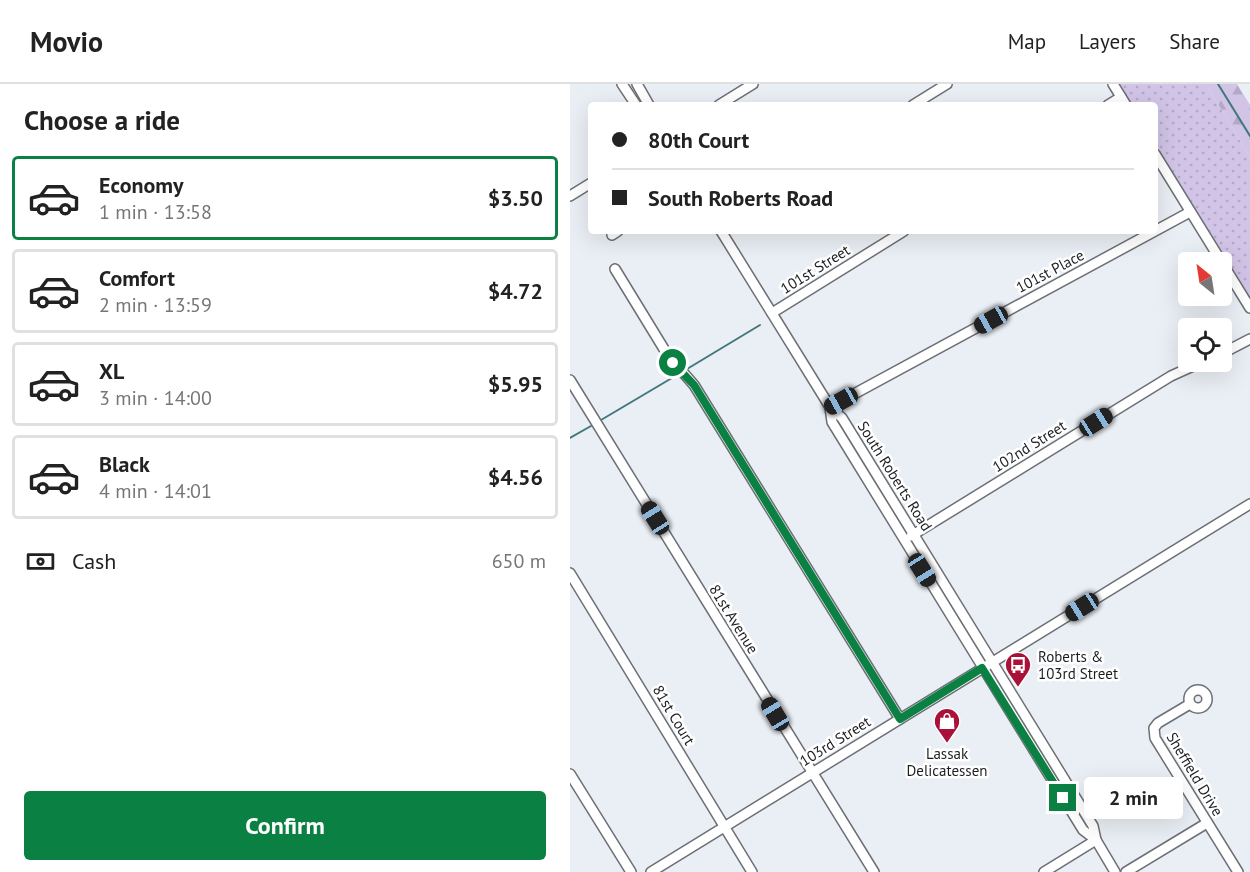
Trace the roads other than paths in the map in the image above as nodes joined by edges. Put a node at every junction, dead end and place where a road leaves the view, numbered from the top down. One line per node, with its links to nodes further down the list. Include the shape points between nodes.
1 (622, 84): 7 (street)
2 (637, 84): 8 (street)
3 (753, 84): 9 (street)
4 (947, 84): 10 (street)
5 (1113, 84): 6 (street)
6 (1124, 101)
7 (634, 102)
8 (647, 102)
9 (723, 102)
10 (918, 102)
11 (1158, 159): 14 (street)
12 (588, 185): 13 (street)
13 (570, 196)
14 (1190, 212): 15 (street, 101st Place); 20 (street)
15 (1158, 229)
16 (723, 234): 21 (street, South Roberts Road)
17 (899, 234): 21 (street, 101st Street)
18 (1149, 234): 26 (street, 101st Place)
19 (615, 269): 34 (street, via 673,363 694,385)
20 (1250, 308)
21 (772, 313): 26 (street, South Roberts Road)
22 (1250, 339): 23 (street)
23 (1232, 348)
24 (1180, 372): 28 (street, 102nd Street)
25 (570, 380): 35 (street, 81st Avenue)
26 (830, 407): 28 (street, South Roberts Road, via 842,418); 29 (street, South Roberts Road, via 832,422)
27 (1250, 504): 31 (street, 103rd Street)
28 (914, 535): 29 (street, 102nd Street); 31 (street, South Roberts Road)
29 (904, 541): 32 (street, South Roberts Road)
30 (570, 573): 38 (street, 81st Court)
31 (993, 662): 32 (street, 103rd Street); 39 (street, South Roberts Road, via 1094,826)
32 (982, 668): 34 (street, 103rd Street); 39 (street, South Roberts Road, via 1083,830)
33 (1190, 704): 37 (street, Sheffield Drive, via 1158,723 1154,732)
34 (900, 719): 35 (street, 103rd Street)
35 (812, 773): 38 (street, 103rd Street); 43 (street, 81st Avenue)
36 (570, 774): 40 (street)
37 (1207, 823): 46 (street); 47 (street, Sheffield Drive)
38 (724, 827): 41 (street, 103rd Street); 42 (street, 81st Court)
39 (1096, 840): 44 (street); 45 (street, South Roberts Road)
40 (631, 872)
41 (651, 872)
42 (752, 872)
43 (874, 872)
44 (1044, 872)
45 (1115, 872)
46 (1126, 872)
47 (1238, 872)

